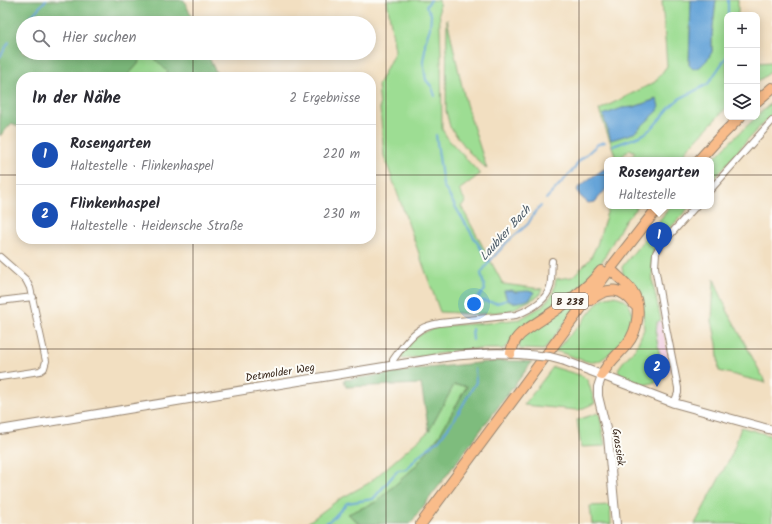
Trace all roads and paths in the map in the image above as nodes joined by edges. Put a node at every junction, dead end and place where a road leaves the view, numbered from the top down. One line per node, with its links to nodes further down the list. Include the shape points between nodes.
1 (772, 88): 2 (main road)
2 (760, 98)
3 (737, 120): 5 (main road)
4 (772, 121): 6 (street)
5 (702, 157)
6 (714, 186)
7 (693, 209): 21 (street, via 656,253 655,267 678,388)
8 (656, 210): 9 (main road, B 238)
9 (629, 245): 12 (main road, B 238); 17 (main road, B 238, via 611,259 597,277 574,297 519,335 514,342)
10 (0, 257): 13 (street, via 26,280)
11 (552, 261): 18 (street, via 548,292 527,311 516,315 440,323 421,328 393,360)
12 (610, 269): 15 (main road, B 238); 16 (main road, via 631,290)
13 (33, 297): 14 (street); 20 (street, via 46,361 44,368 36,372)
14 (0, 301)
15 (583, 306): 16 (main road, via 602,292 616,290 631,299); 24 (main road, B 238)
16 (637, 307): 19 (main road, via 636,325 632,336)
17 (515, 354): 18 (street, Detmolder Weg, via 461,355); 19 (street, Detmolder Weg, bridge, via 550,357)
18 (393, 365): 22 (street, Detmolder Weg)
19 (602, 375): 21 (street, Detmolder Weg); 25 (street, Grassiek, via 598,396 608,437)
20 (0, 377)
21 (674, 403): 23 (street, Detmolder Weg)
22 (0, 430)
23 (772, 430)
24 (421, 524)
25 (616, 524)

